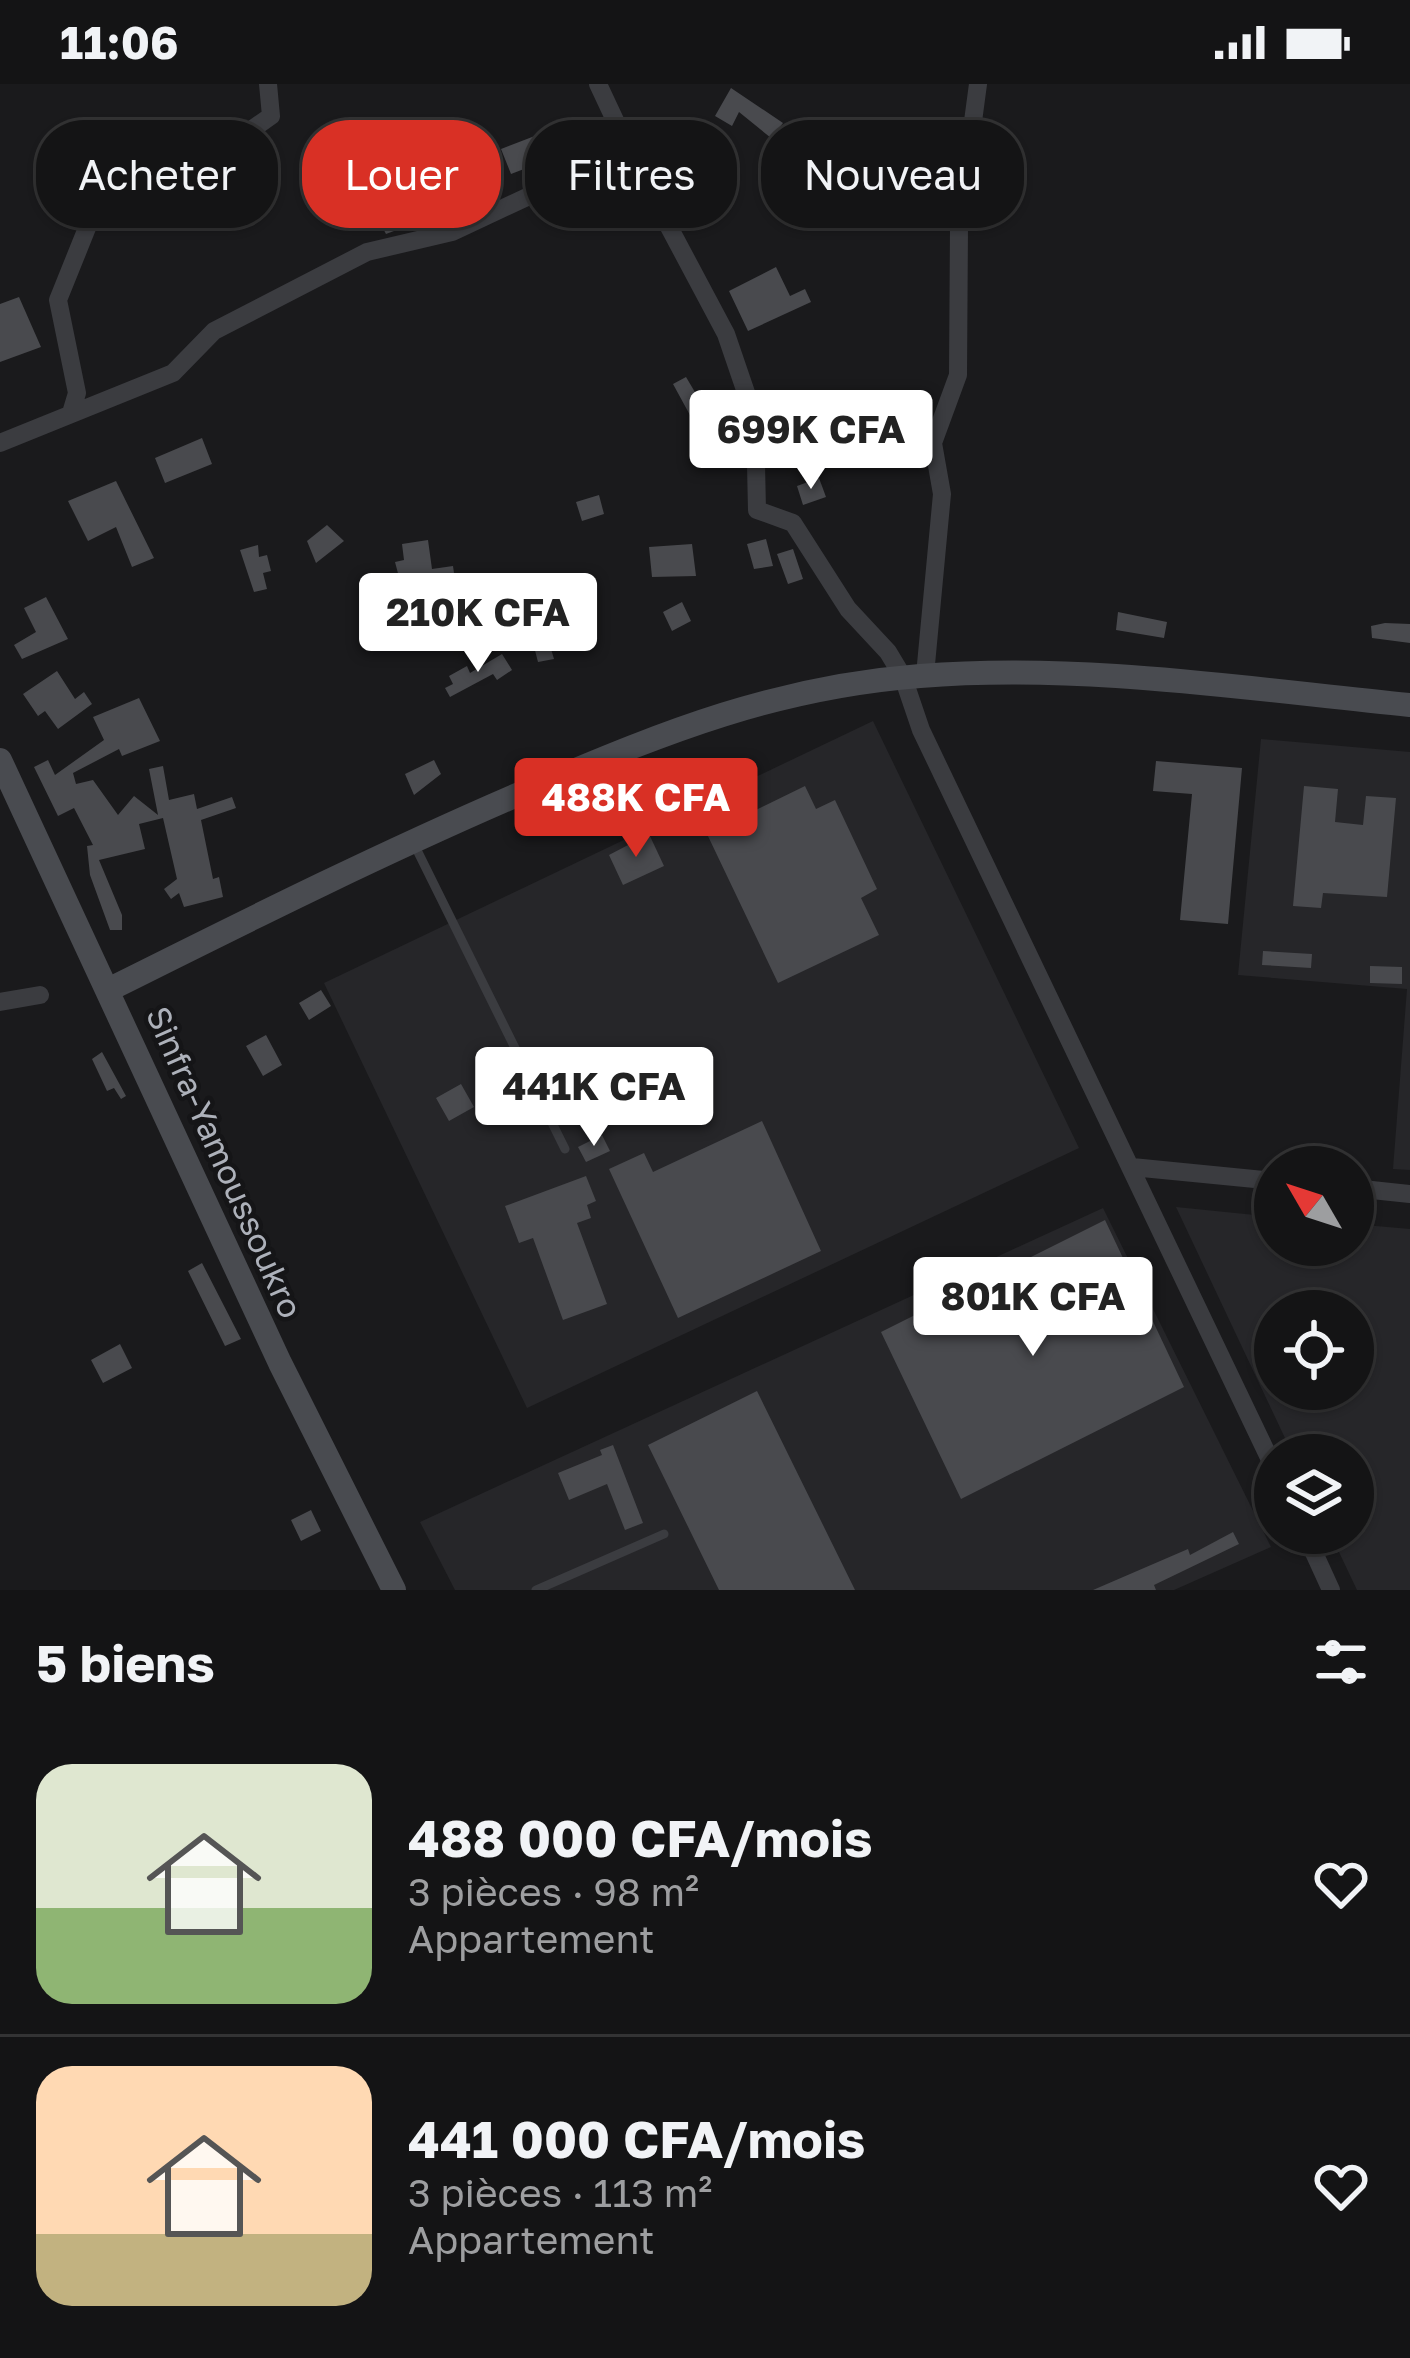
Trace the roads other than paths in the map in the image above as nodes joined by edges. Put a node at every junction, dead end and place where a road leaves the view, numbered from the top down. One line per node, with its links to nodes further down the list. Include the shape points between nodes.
1 (268, 84): 7 (street, via 271,116 167,189 91,218 58,300 77,393)
2 (598, 84): 4 (street)
3 (978, 84): 9 (street, via 959,226 958,375 933,443 942,494)
4 (614, 120)
5 (525, 198): 7 (street, via 452,232 367,252 214,331 173,373)
6 (669, 228): 9 (street, via 727,334 755,419 757,510 794,524 848,609)
7 (71, 413): 8 (street)
8 (0, 443)
9 (914, 676): 10 (street, via 1058,673); 12 (street, via 696,719); 17 (street, via 921,730)
10 (1410, 705)
11 (0, 760): 13 (street, Sinfra-Yamoussoukro)
12 (412, 839): 13 (street); 16 (lane)
13 (110, 989): 24 (street, Sinfra-Yamoussoukro, via 280,1363)
14 (40, 995): 15 (street)
15 (0, 1002)
16 (565, 1149)
17 (1132, 1168): 18 (street); 21 (street)
18 (1254, 1179)
19 (1374, 1191): 20 (street)
20 (1410, 1194)
21 (1258, 1434)
22 (664, 1534): 25 (lane)
23 (1315, 1554): 26 (street)
24 (394, 1590)
25 (536, 1590)
26 (1331, 1590)

